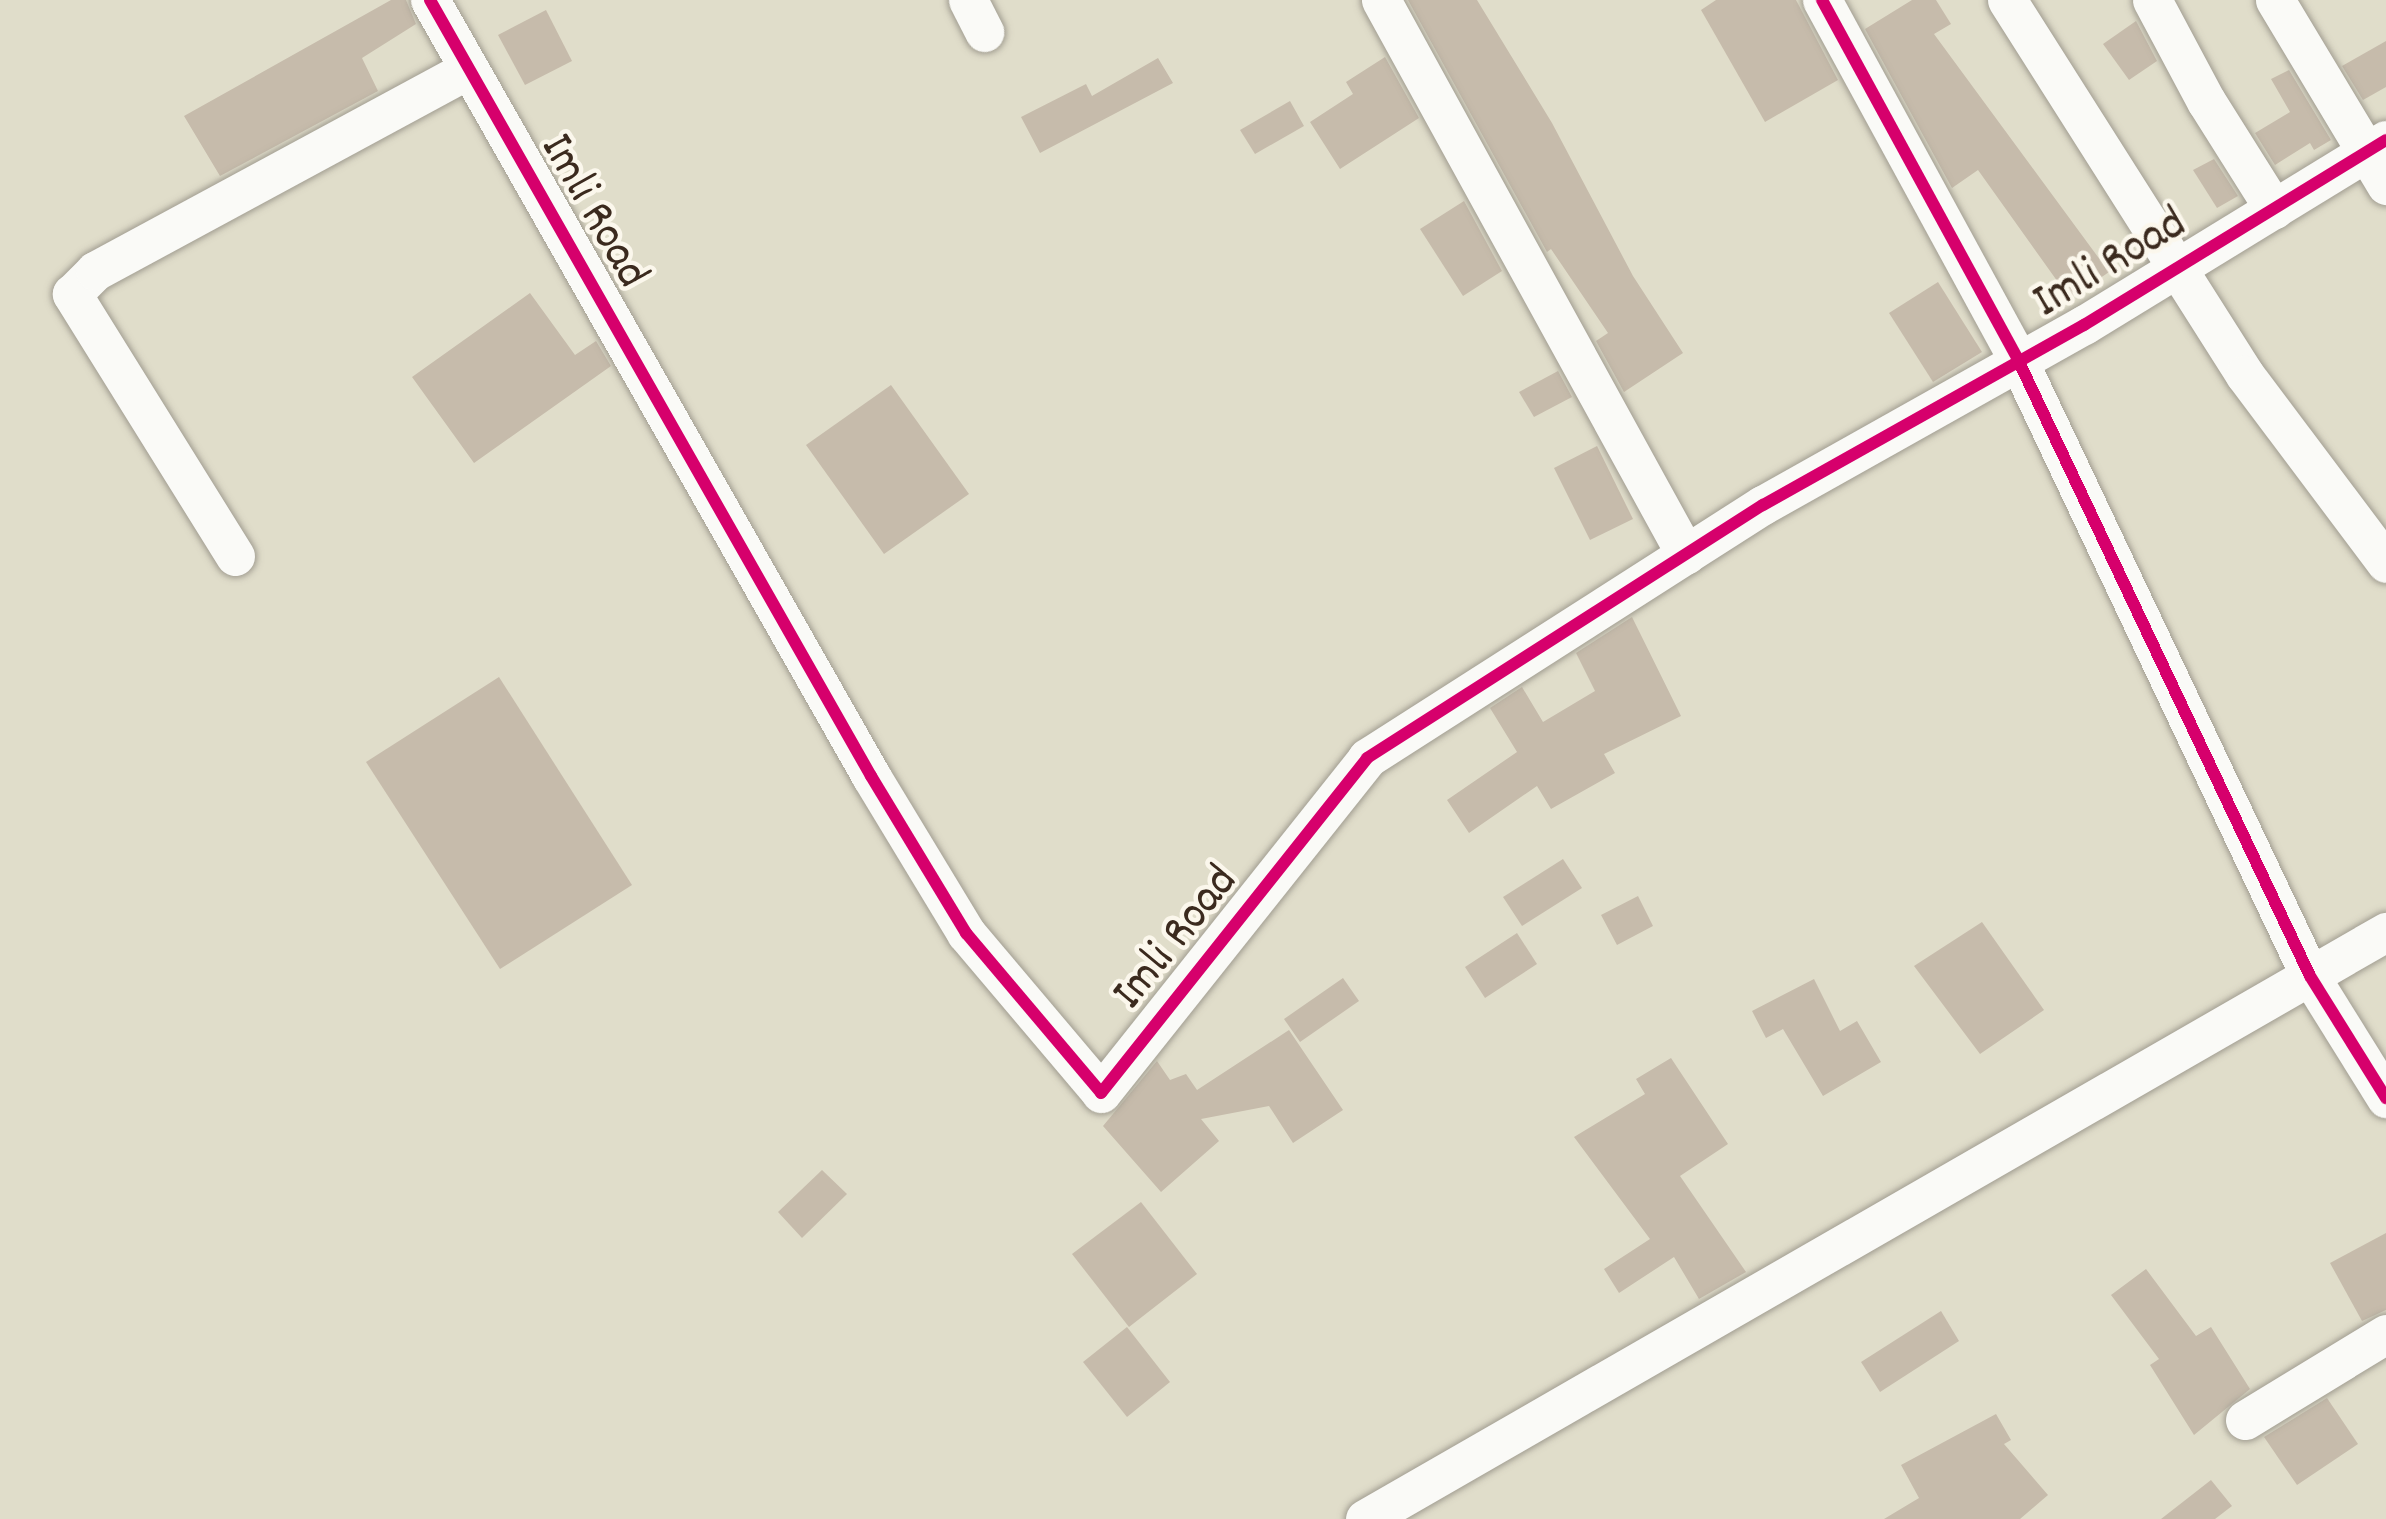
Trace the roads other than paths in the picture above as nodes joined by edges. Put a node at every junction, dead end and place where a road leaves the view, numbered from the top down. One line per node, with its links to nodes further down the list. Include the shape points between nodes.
1 (430, 0): 7 (street, Imli Road)
2 (1381, 0): 12 (street)
3 (1822, 0): 11 (street)
4 (2007, 0): 10 (street)
5 (2152, 0): 9 (street)
6 (2275, 0): 8 (street)
7 (469, 69): 12 (street, Imli Road, via 967,933 1101,1093 1367,758); 13 (street, via 95,271 72,294)
8 (2379, 159): 9 (street, Imli Road)
9 (2274, 209): 10 (street, Imli Road)
10 (2176, 269): 11 (street, Imli Road); 14 (street)
11 (2019, 362): 12 (street, Imli Road); 16 (street)
12 (1686, 555)
13 (235, 556)
14 (2386, 563)
15 (2386, 932): 16 (street)
16 (2310, 976): 17 (street); 20 (street)
17 (2386, 1098)
18 (2386, 1334): 19 (street)
19 (2245, 1420)
20 (1365, 1519)

